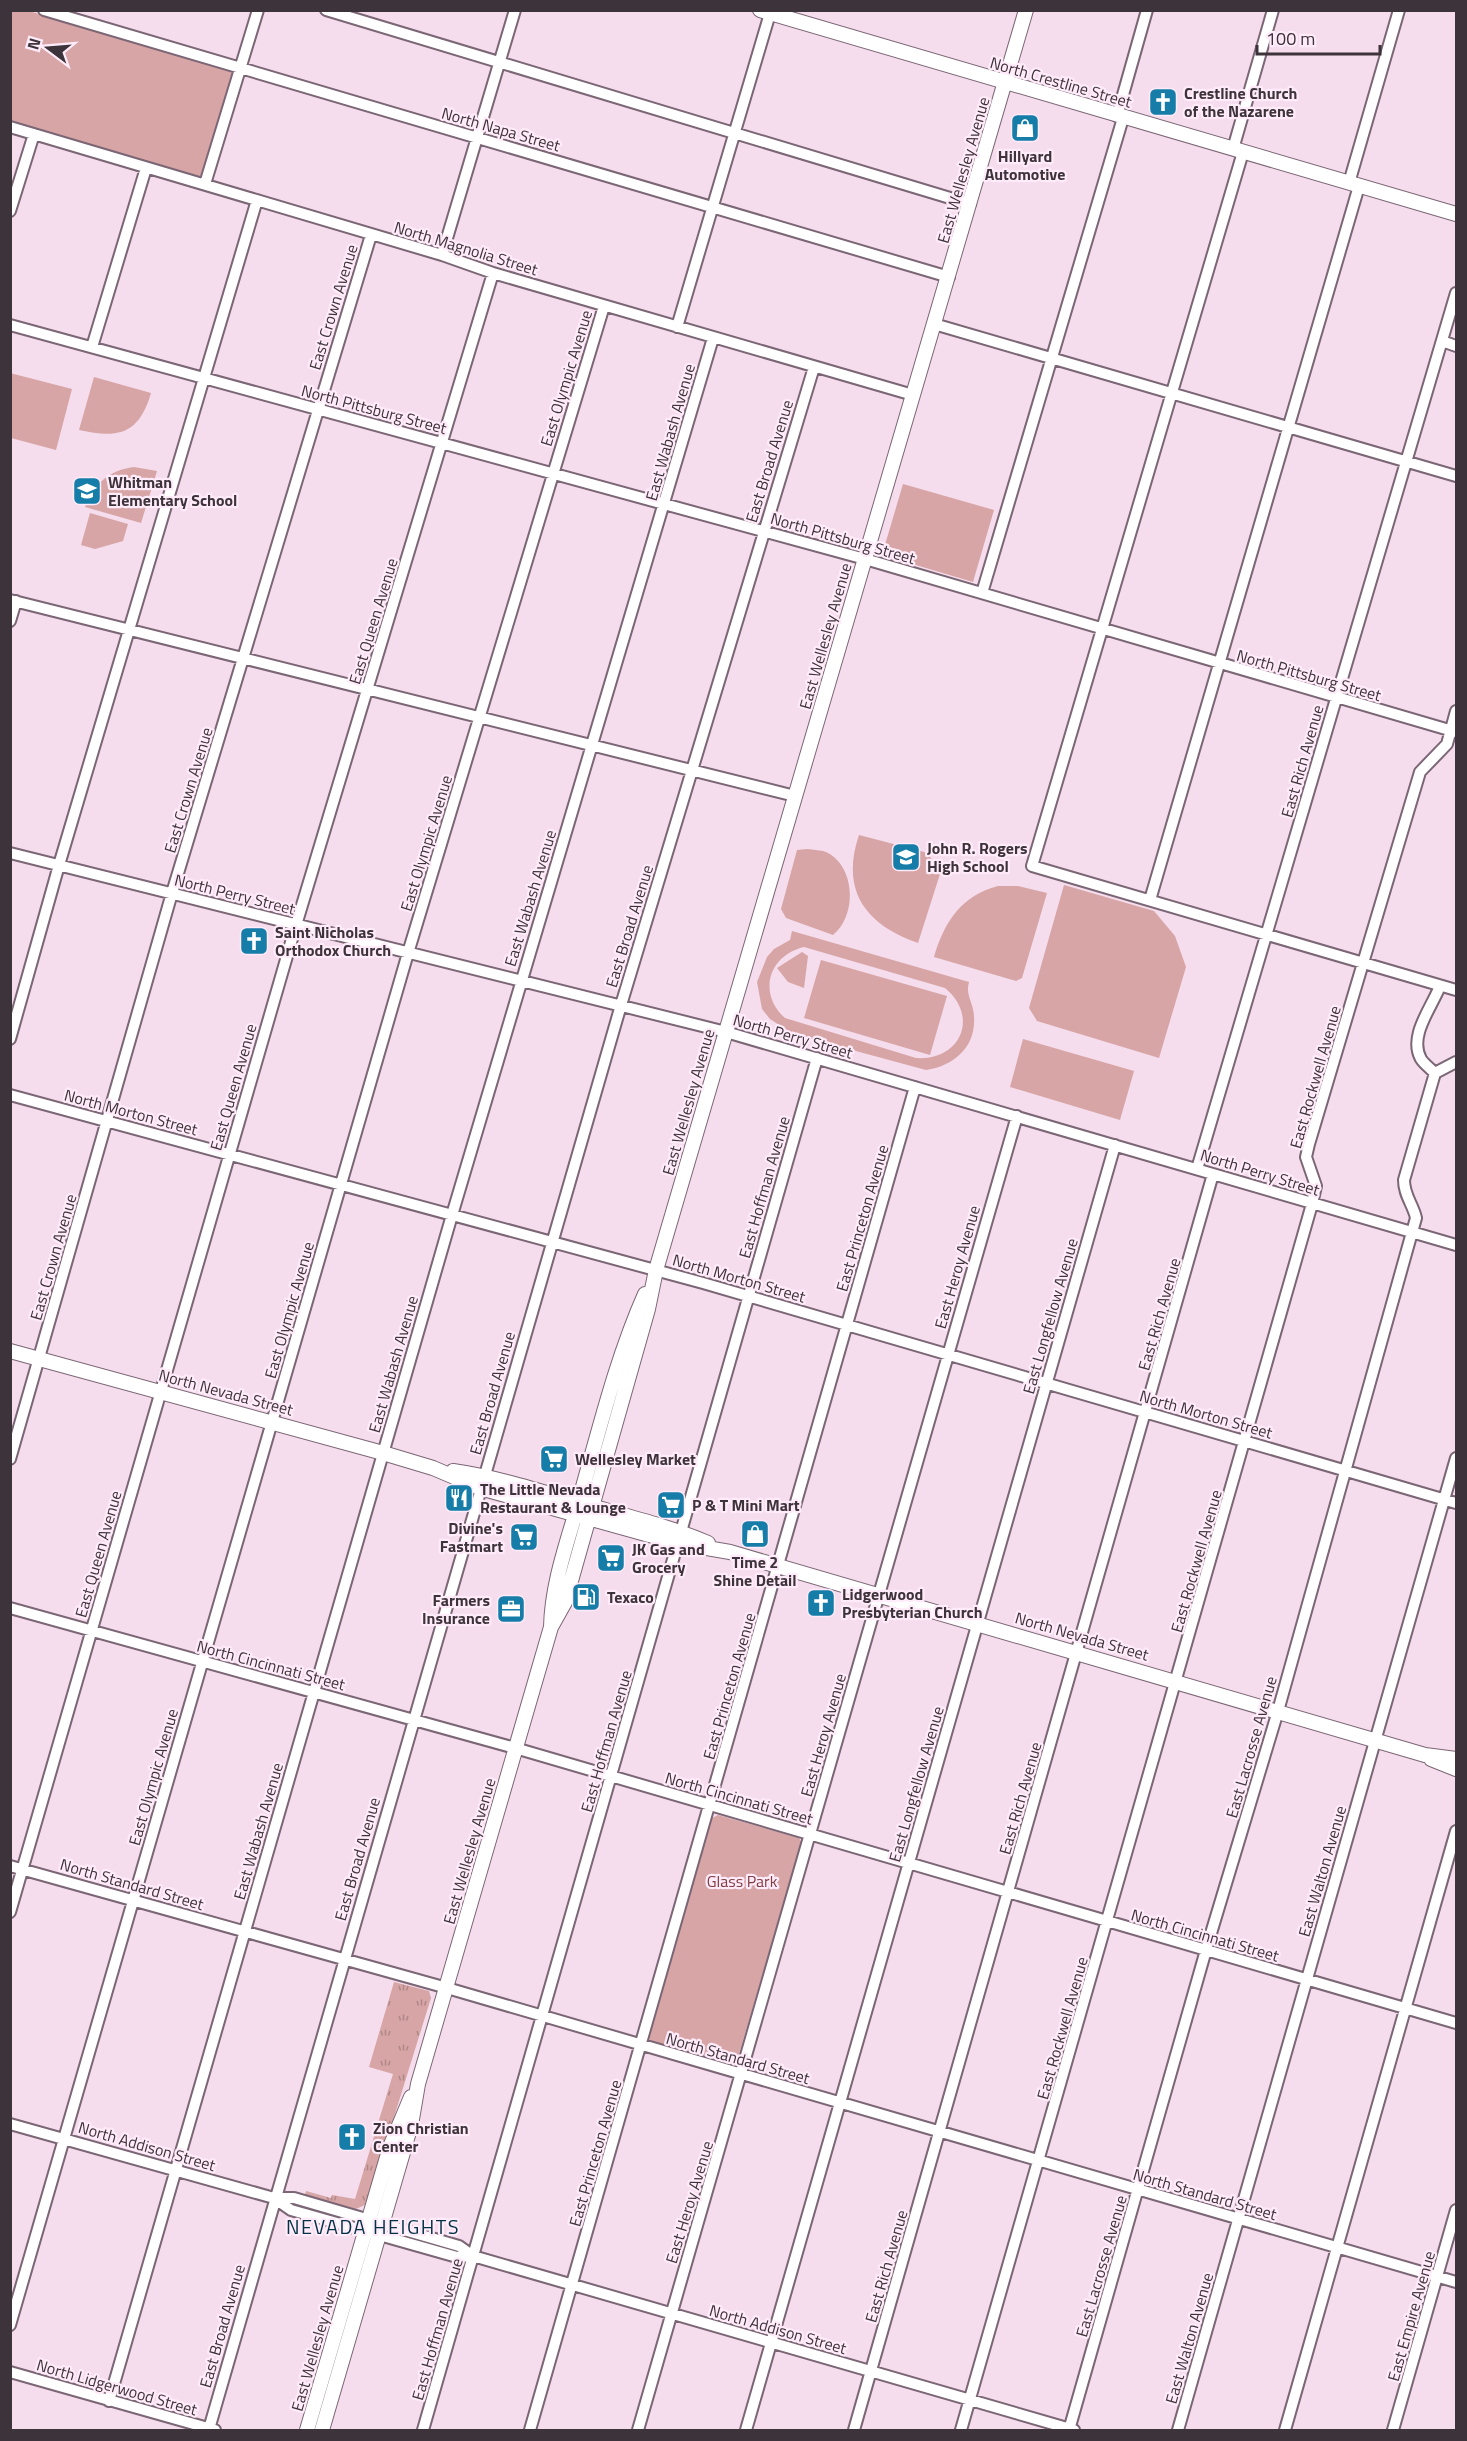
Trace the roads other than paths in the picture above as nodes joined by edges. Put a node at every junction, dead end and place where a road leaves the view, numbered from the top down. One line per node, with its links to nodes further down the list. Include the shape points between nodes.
1 (44, 10): 11 (street, North Napa Street)
2 (258, 10): 11 (street)
3 (326, 10): 10 (street)
4 (515, 10): 10 (street)
5 (1026, 10): 12 (main road, East Wellesley Avenue)
6 (1147, 10): 13 (street)
7 (1273, 10): 18 (street)
8 (1399, 10): 21 (street)
9 (767, 12): 12 (main road, North Crestline Street); 15 (street)
10 (499, 63): 15 (street); 17 (street)
11 (240, 68): 17 (street, North Napa Street); 20 (street)
12 (1005, 84): 13 (main road, North Crestline Street); 23 (main road, East Wellesley Avenue)
13 (1120, 117): 18 (main road, North Crestline Street); 40 (street)
14 (10, 127): 16 (street, North Magnolia Street)
15 (734, 132): 23 (street); 24 (street)
16 (34, 134): 19 (street, North Magnolia Street); 25 (street)
17 (477, 138): 24 (street, North Napa Street); 28 (street)
18 (1238, 150): 21 (main road, North Crestline Street); 43 (street)
19 (146, 168): 20 (street, North Magnolia Street); 39 (street)
20 (206, 184): 22 (street, North Magnolia Street)
21 (1354, 184): 26 (main road, North Crestline Street); 46 (street)
22 (257, 200): 27 (street, North Magnolia Street); 42 (street)
23 (970, 204): 30 (main road, East Wellesley Avenue)
24 (713, 207): 30 (street, North Napa Street); 35 (street)
25 (10, 211)
26 (1456, 214)
27 (371, 235): 28 (street, North Magnolia Street); 45 (street, East Crown Avenue)
28 (442, 255): 29 (street, North Magnolia Street)
29 (493, 273): 32 (street, North Magnolia Street); 47 (street, East Queen Avenue)
30 (949, 277): 33 (main road, East Wellesley Avenue)
31 (1456, 293): 37 (street, East Rich Avenue)
32 (604, 306): 35 (street, North Magnolia Street); 49 (street, East Olympic Avenue)
33 (934, 324): 40 (street); 44 (main road, East Wellesley Avenue)
34 (10, 325): 39 (street, North Pittsburg Street)
35 (677, 327): 36 (street, North Magnolia Street)
36 (713, 338): 41 (street, North Magnolia Street); 51 (street, East Wabash Avenue)
37 (1442, 341): 38 (street); 48 (street, East Rich Avenue)
38 (1456, 346)
39 (92, 347): 42 (street, North Pittsburg Street)
40 (1052, 359): 43 (street); 54 (street)
41 (814, 368): 44 (street, North Magnolia Street); 52 (street, East Broad Avenue)
42 (206, 379): 45 (street, North Pittsburg Street); 57 (street)
43 (1171, 393): 46 (street); 58 (street)
44 (913, 395): 53 (main road, East Wellesley Avenue)
45 (317, 410): 47 (street, North Pittsburg Street); 59 (street, East Crown Avenue)
46 (1289, 428): 48 (street); 60 (street)
47 (443, 443): 49 (street, North Pittsburg Street); 61 (street, East Queen Avenue)
48 (1406, 463): 50 (street); 62 (street, East Rich Avenue)
49 (553, 473): 51 (street, North Pittsburg Street); 64 (street, East Olympic Avenue)
50 (1456, 476)
51 (664, 503): 52 (street, North Pittsburg Street); 66 (street, East Wabash Avenue)
52 (763, 531): 53 (street, North Pittsburg Street); 67 (street, East Broad Avenue)
53 (865, 559): 54 (street, North Pittsburg Street); 68 (main road, East Wellesley Avenue)
54 (982, 593): 58 (street, North Pittsburg Street)
55 (14, 600): 56 (street); 57 (street)
56 (10, 621)
57 (129, 628): 59 (street); 70 (street)
58 (1100, 628): 60 (street, North Pittsburg Street); 72 (street, via 1032,866)
59 (244, 658): 61 (street); 71 (street, East Crown Avenue)
60 (1218, 664): 62 (street, North Pittsburg Street); 72 (street)
61 (368, 689): 64 (street); 73 (street, East Queen Avenue)
62 (1336, 699): 65 (street, North Pittsburg Street); 74 (street, East Rich Avenue)
63 (1456, 711): 65 (street, East Rockwell Avenue)
64 (480, 717): 66 (street); 75 (street, East Olympic Avenue)
65 (1454, 731): 76 (street, East Rockwell Avenue, via 1447,744 1419,772)
66 (592, 744): 67 (street); 77 (street, East Wabash Avenue)
67 (692, 769): 68 (street); 80 (street, East Broad Avenue)
68 (795, 796): 81 (main road, East Wellesley Avenue)
69 (10, 853): 70 (street, North Perry Street)
70 (59, 865): 71 (street, North Perry Street); 82 (street)
71 (172, 893): 73 (street, North Perry Street); 89 (street, East Crown Avenue)
72 (1150, 900): 74 (street)
73 (296, 925): 75 (street, North Perry Street); 91 (street, East Queen Avenue)
74 (1268, 934): 76 (street); 92 (street, East Rich Avenue)
75 (408, 953): 77 (street, North Perry Street); 94 (street, East Olympic Avenue)
76 (1364, 963): 78 (street); 95 (street, East Rockwell Avenue, via 1306,1157 1316,1186)
77 (521, 980): 80 (street, North Perry Street); 96 (street, East Wabash Avenue)
78 (1440, 986): 79 (street); 85 (street, via 1427,1011 1418,1043 1421,1060)
79 (1456, 990)
80 (621, 1005): 81 (street, North Perry Street); 98 (street, East Broad Avenue)
81 (726, 1032): 83 (street, North Perry Street); 100 (main road, East Wellesley Avenue)
82 (10, 1039)
83 (817, 1058): 86 (street, North Perry Street); 101 (street, East Hoffman Avenue)
84 (1456, 1062): 85 (street)
85 (1435, 1073): 97 (street, East Lacrosse Avenue, via 1404,1180 1406,1198 1416,1218)
86 (915, 1087): 88 (street, North Perry Street); 102 (street, East Princeton Avenue)
87 (10, 1095): 89 (street, North Morton Street)
88 (1017, 1116): 90 (street, North Perry Street); 104 (street, East Heroy Avenue)
89 (108, 1121): 91 (street, North Morton Street); 105 (street, East Crown Avenue)
90 (1115, 1145): 92 (street, North Perry Street); 106 (street, East Longfellow Avenue)
91 (229, 1153): 94 (street, North Morton Street); 107 (street, East Queen Avenue)
92 (1197, 1169): 93 (street, North Perry Street)
93 (1214, 1174): 95 (street, North Perry Street); 108 (street, East Rich Avenue)
94 (341, 1184): 96 (street, North Morton Street); 109 (street, East Olympic Avenue)
95 (1312, 1204): 97 (street, North Perry Street); 110 (street, East Rockwell Avenue)
96 (452, 1215): 98 (street, North Morton Street); 111 (street, East Wabash Avenue)
97 (1412, 1232): 99 (street, North Perry Street); 114 (street, East Lacrosse Avenue)
98 (552, 1243): 100 (street, North Morton Street); 115 (street, East Broad Avenue)
99 (1456, 1245)
100 (656, 1270): 101 (street, North Morton Street); 118 (main road, East Wellesley Avenue, via 623,1355); 119 (main road, East Wellesley Avenue)
101 (749, 1296): 102 (street, North Morton Street); 120 (street, East Hoffman Avenue)
102 (848, 1324): 104 (street, North Morton Street); 121 (street, East Princeton Avenue)
103 (10, 1351): 105 (main road, North Nevada Street)
104 (947, 1354): 106 (street, North Morton Street); 122 (street, East Heroy Avenue)
105 (40, 1358): 107 (main road, North Nevada Street); 113 (street, East Crown Avenue)
106 (1047, 1383): 108 (street, North Morton Street); 124 (street, East Longfellow Avenue)
107 (161, 1392): 109 (main road, North Nevada Street); 126 (street, East Queen Avenue)
108 (1147, 1412): 110 (street, North Morton Street); 127 (street, East Rich Avenue)
109 (272, 1422): 111 (main road, North Nevada Street); 128 (street, East Olympic Avenue)
110 (1246, 1441): 114 (street, North Morton Street); 129 (street, East Rockwell Avenue)
111 (384, 1453): 115 (main road, North Nevada Street); 130 (street, East Wabash Avenue)
112 (1456, 1458): 116 (street, East Walton Avenue)
113 (10, 1459)
114 (1344, 1470): 116 (street, North Morton Street); 131 (street, East Lacrosse Avenue)
115 (482, 1482): 118 (main road, North Nevada Street); 132 (street, East Broad Avenue)
116 (1445, 1499): 117 (street, North Morton Street); 133 (street, East Walton Avenue)
117 (1456, 1503)
118 (577, 1508): 119 (main road, North Nevada Street); 125 (main road, East Wellesley Avenue, via 552,1597)
119 (591, 1512): 120 (main road, North Nevada Street); 125 (main road, East Wellesley Avenue, via 566,1602)
120 (679, 1537): 121 (main road, North Nevada Street); 138 (street, East Hoffman Avenue)
121 (779, 1566): 122 (main road, North Nevada Street); 139 (street, East Princeton Avenue)
122 (880, 1594): 124 (main road, North Nevada Street); 141 (street, East Heroy Avenue)
123 (10, 1608): 126 (street, North Cincinnati Street)
124 (978, 1622): 127 (main road, North Nevada Street); 142 (street, East Longfellow Avenue)
125 (551, 1627): 134 (main road, East Wellesley Avenue)
126 (91, 1630): 128 (street, North Cincinnati Street); 144 (street, East Queen Avenue)
127 (1078, 1653): 129 (main road, North Nevada Street); 145 (street, East Rich Avenue)
128 (203, 1662): 130 (street, North Cincinnati Street); 146 (street, East Olympic Avenue)
129 (1177, 1681): 131 (main road, North Nevada Street); 148 (street, East Rockwell Avenue)
130 (314, 1692): 132 (street, North Cincinnati Street); 149 (street, East Wabash Avenue)
131 (1278, 1711): 133 (main road, North Nevada Street); 150 (street, East Lacrosse Avenue)
132 (412, 1719): 134 (street, North Cincinnati Street); 151 (street, East Broad Avenue)
133 (1376, 1740): 135 (main road, North Nevada Street); 152 (street, East Walton Avenue)
134 (515, 1748): 138 (street, North Cincinnati Street); 153 (main road, East Wellesley Avenue)
135 (1425, 1755): 136 (main road, North Nevada Street); 137 (main road, North Nevada Street)
136 (1456, 1759)
137 (1456, 1769)
138 (612, 1776): 139 (street, North Cincinnati Street); 155 (street, East Hoffman Avenue)
139 (711, 1805): 141 (street, North Cincinnati Street); 157 (street, East Princeton Avenue)
140 (1456, 1831): 154 (street)
141 (810, 1834): 142 (street, North Cincinnati Street); 158 (street, East Heroy Avenue)
142 (909, 1863): 145 (street, North Cincinnati Street); 159 (street, East Longfellow Avenue)
143 (10, 1866): 144 (street, North Standard Street)
144 (23, 1869): 146 (street, North Standard Street); 147 (street, East Queen Avenue)
145 (1009, 1893): 148 (street, North Cincinnati Street); 161 (street, East Rich Avenue)
146 (133, 1899): 149 (street, North Standard Street); 162 (street, East Olympic Avenue)
147 (10, 1912)
148 (1108, 1922): 150 (street, North Cincinnati Street); 163 (street, East Rockwell Avenue)
149 (244, 1931): 151 (street, North Standard Street); 164 (street, East Wabash Avenue)
150 (1206, 1950): 152 (street, North Cincinnati Street); 165 (street, East Lacrosse Avenue)
151 (344, 1959): 153 (street, North Standard Street); 166 (street, East Broad Avenue)
152 (1305, 1980): 154 (street, North Cincinnati Street); 168 (street, East Walton Avenue)
153 (447, 1988): 155 (street, North Standard Street); 169 (main road, East Wellesley Avenue, via 418,2084 411,2126)
154 (1406, 2009): 156 (street, North Cincinnati Street); 170 (street)
155 (543, 2016): 157 (street, North Standard Street); 171 (street, East Hoffman Avenue)
156 (1456, 2024)
157 (642, 2046): 158 (street, North Standard Street); 174 (street, East Princeton Avenue)
158 (742, 2074): 159 (street, North Standard Street); 175 (street, East Heroy Avenue)
159 (841, 2103): 161 (street, North Standard Street); 177 (street, East Longfellow Avenue)
160 (10, 2124): 162 (street, North Addison Street)
161 (941, 2133): 163 (street, North Standard Street); 179 (street, East Rich Avenue)
162 (63, 2139): 164 (street, North Addison Street); 176 (street, East Olympic Avenue)
163 (1039, 2161): 165 (street, North Standard Street); 180 (street, East Rockwell Avenue)
164 (174, 2169): 166 (street, North Addison Street); 181 (street, East Wabash Avenue)
165 (1139, 2191): 168 (street, North Standard Street); 191 (street, East Lacrosse Avenue)
166 (274, 2198): 169 (street, North Addison Street, via 294,2198); 182 (street, East Broad Avenue)
167 (1456, 2210): 172 (street, East Empire Avenue)
168 (1238, 2219): 170 (street, North Standard Street); 192 (street, East Walton Avenue)
169 (374, 2227): 171 (street, North Addison Street, via 457,2257); 183 (main road, East Wellesley Avenue); 184 (main road, East Wellesley Avenue)
170 (1338, 2248): 172 (street, North Standard Street); 193 (street)
171 (473, 2256): 174 (street, North Addison Street); 185 (street, East Hoffman Avenue)
172 (1438, 2277): 173 (street, North Standard Street); 194 (street, East Empire Avenue)
173 (1456, 2282)
174 (572, 2286): 175 (street, North Addison Street); 186 (street, East Princeton Avenue)
175 (671, 2315): 177 (street, North Addison Street); 187 (street, East Heroy Avenue)
176 (10, 2325)
177 (771, 2343): 179 (street, North Addison Street); 188 (street, East Longfellow Avenue)
178 (10, 2372): 181 (street, North Lidgerwood Street)
179 (871, 2372): 180 (street, North Addison Street); 189 (street, East Rich Avenue)
180 (970, 2400): 190 (street, East Rockwell Avenue); 191 (street, North Addison Street)
181 (109, 2401): 182 (street, North Lidgerwood Street)
182 (212, 2430)
183 (307, 2430)
184 (322, 2430)
185 (423, 2430)
186 (530, 2430)
187 (638, 2430)
188 (746, 2430)
189 (854, 2430)
190 (961, 2430)
191 (1071, 2430)
192 (1178, 2430)
193 (1286, 2430)
194 (1393, 2430)

